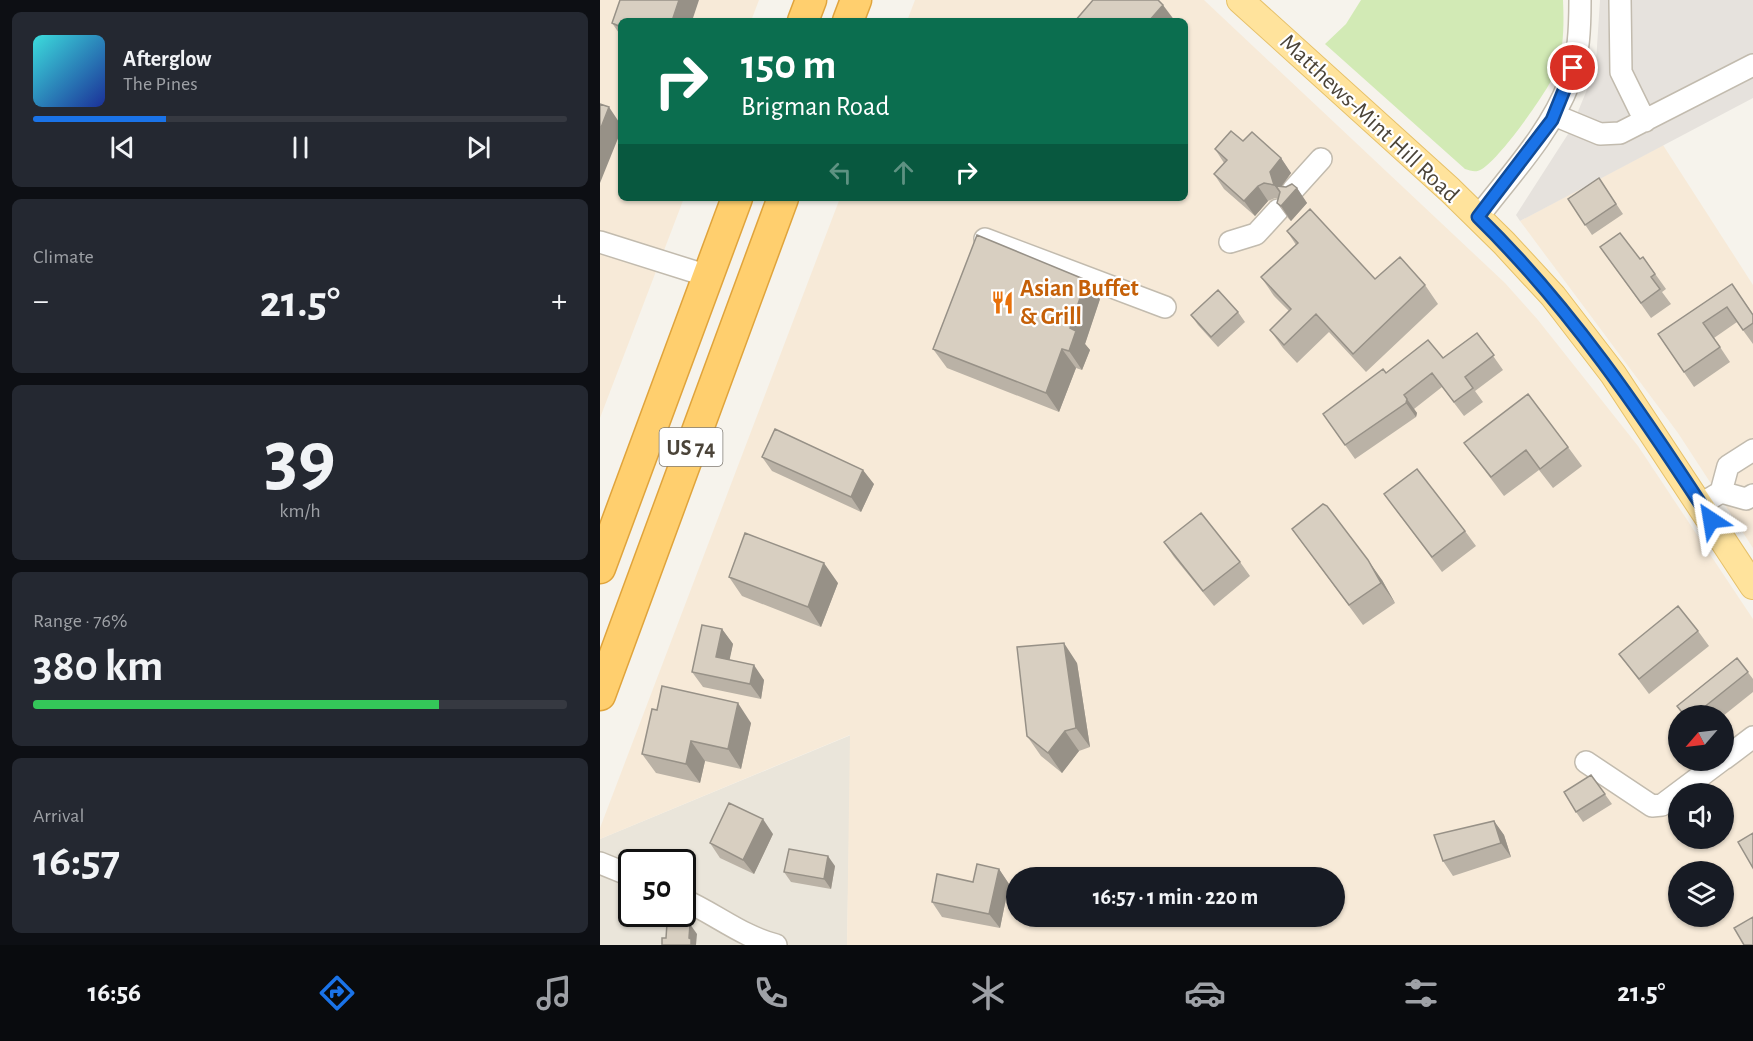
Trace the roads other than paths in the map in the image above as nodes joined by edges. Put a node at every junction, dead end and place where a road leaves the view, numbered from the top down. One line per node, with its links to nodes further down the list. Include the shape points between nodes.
1 (811, 0): 6 (highway)
2 (856, 0): 7 (highway)
3 (1240, 0): 16 (main road, Matthews-Mint Hill Road)
4 (1580, 0): 9 (street, via 1576,55 1570,81)
5 (1620, 0): 10 (street, via 1621,72)
6 (804, 18)
7 (849, 18)
8 (1753, 65): 10 (street)
9 (1554, 115): 10 (street, via 1600,134 1620,133); 16 (street)
10 (1645, 121)
11 (1321, 159): 12 (street)
12 (1293, 190)
13 (736, 201): 20 (highway, US 74)
14 (782, 201): 27 (highway, US 74)
15 (1278, 210): 19 (street, via 1256,234)
16 (1478, 217): 24 (main road, Matthews-Mint Hill Road, via 1575,324)
17 (985, 239): 21 (street)
18 (600, 242): 20 (street)
19 (1230, 242)
20 (708, 276): 25 (highway, US 74)
21 (1165, 307)
22 (1753, 450): 24 (street, via 1728,466)
23 (1753, 495): 24 (street, via 1746,499)
24 (1711, 498): 26 (main road, Matthews-Mint Hill Road)
25 (600, 568)
26 (1753, 586)
27 (600, 695)
28 (1753, 737): 29 (street)
29 (1734, 752)
30 (1586, 762): 31 (street, via 1652,806 1662,805)
31 (1708, 771)
32 (600, 863): 33 (street)
33 (618, 870)
34 (696, 905): 35 (street, via 712,912)
35 (752, 942): 36 (street)
36 (776, 945)

